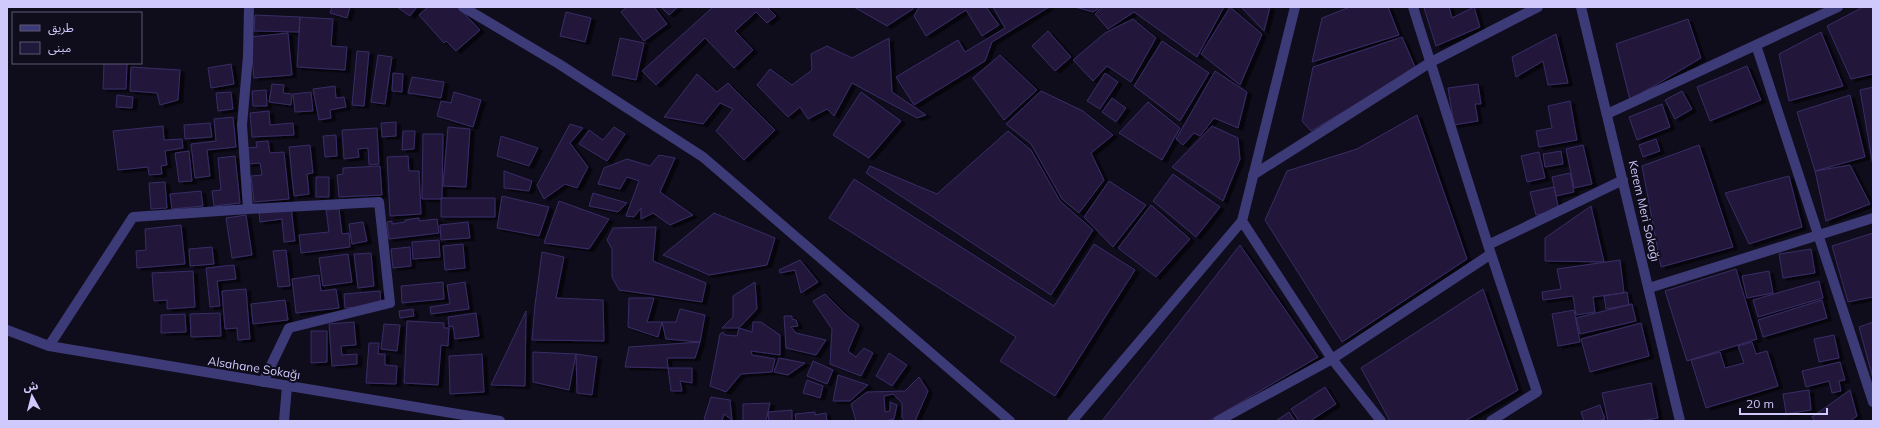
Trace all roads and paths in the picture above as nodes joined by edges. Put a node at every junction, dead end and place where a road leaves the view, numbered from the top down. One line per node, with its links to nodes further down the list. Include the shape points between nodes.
1 (249, 7): 13 (street, via 242,125)
2 (464, 7): 27 (street, via 559,64 704,157)
3 (1295, 7): 11 (street)
4 (1413, 7): 9 (street)
5 (1538, 7): 9 (street)
6 (1581, 7): 10 (street, Kerem Meri Sokağı)
7 (1838, 7): 8 (street)
8 (1756, 45): 10 (street); 16 (street)
9 (1430, 62): 11 (street); 17 (street)
10 (1607, 114): 12 (street, Kerem Meri Sokağı)
11 (1253, 175): 15 (street)
12 (1623, 180): 17 (street); 18 (street, Kerem Meri Sokağı)
13 (248, 209): 20 (street, via 133,217); 22 (street, via 379,202 390,303 289,328)
14 (1873, 218): 16 (street)
15 (1242, 221): 21 (street); 28 (street)
16 (1818, 235): 18 (street); 24 (street)
17 (1489, 249): 21 (street); 31 (street, via 1537,392)
18 (1649, 288): 32 (street, Kerem Meri Sokağı)
19 (7, 330): 20 (street, Alsahane Sokağı)
20 (49, 346): 22 (street, Alsahane Sokağı)
21 (1332, 359): 29 (street); 30 (street)
22 (263, 382): 23 (street, Alsahane Sokağı)
23 (287, 386): 25 (street); 26 (street, Alsahane Sokağı)
24 (1873, 402)
25 (284, 421)
26 (500, 421)
27 (1010, 421)
28 (1072, 421)
29 (1218, 421)
30 (1381, 421)
31 (1491, 421)
32 (1680, 421)

